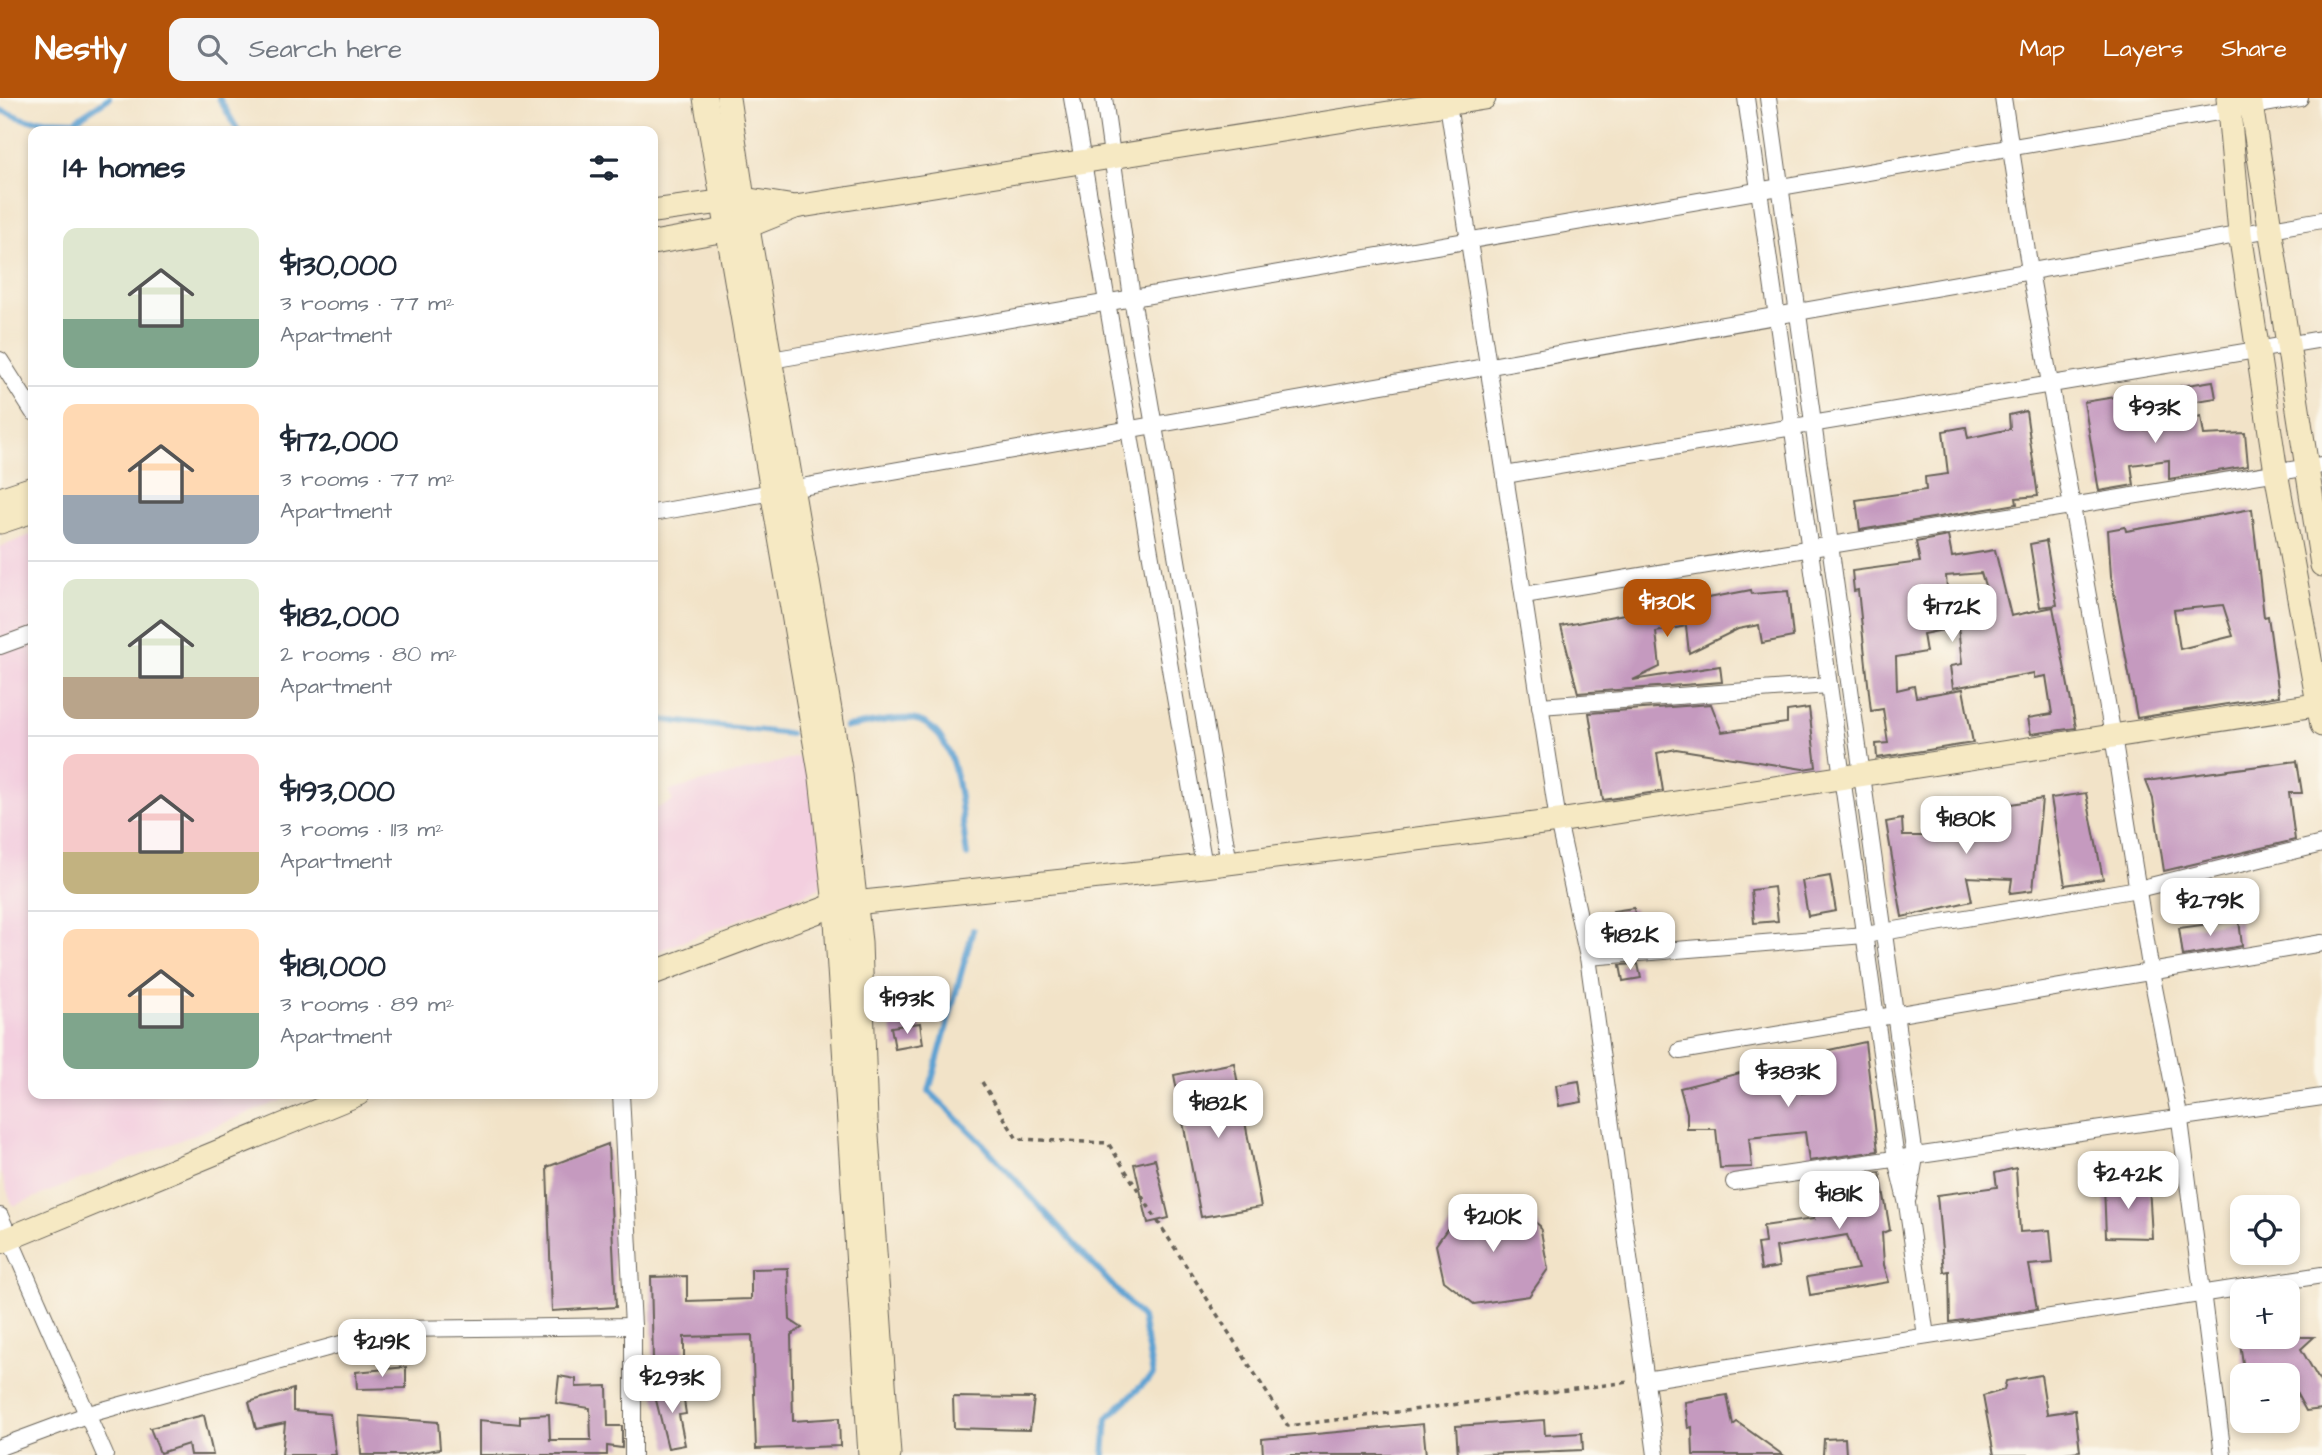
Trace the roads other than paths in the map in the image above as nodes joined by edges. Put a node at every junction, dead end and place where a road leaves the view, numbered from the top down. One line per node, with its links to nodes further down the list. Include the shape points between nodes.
1 (705, 98): 17 (street)
2 (728, 98): 17 (street)
3 (1072, 98): 14 (street)
4 (1104, 98): 13 (street)
5 (1484, 98): 10 (street)
6 (1746, 98): 16 (street)
7 (1768, 98): 15 (street)
8 (2003, 98): 12 (street)
9 (2300, 98): 11 (street)
10 (1448, 101): 13 (street); 24 (street)
11 (2240, 103): 12 (street); 22 (street); 23 (street)
12 (2012, 147): 15 (street); 26 (street)
13 (1110, 158): 14 (street); 27 (street)
14 (1083, 162): 18 (street); 28 (street)
15 (1781, 187): 16 (street); 29 (street)
16 (1758, 191): 24 (street); 30 (street)
17 (732, 200): 18 (street); 19 (street); 21 (street)
18 (795, 207): 21 (street)
19 (658, 210)
20 (2322, 220): 22 (street)
21 (737, 229): 25 (street); 34 (street); 47 (street)
22 (2271, 229): 23 (street); 32 (street)
23 (2240, 233): 26 (street); 33 (street)
24 (1469, 241): 27 (street); 35 (street)
25 (658, 242)
26 (2030, 271): 29 (street); 37 (street)
27 (1132, 298): 28 (street); 40 (street)
28 (1107, 302): 34 (street); 42 (street)
29 (1798, 312): 30 (street); 39 (street)
30 (1776, 316): 35 (street); 41 (street)
31 (2322, 339): 32 (street)
32 (2290, 344): 33 (street); 43 (street)
33 (2258, 348): 37 (street); 44 (street)
34 (771, 360): 47 (street)
35 (1488, 366): 40 (street); 45 (street)
36 (2, 370): 38 (street)
37 (2051, 384): 39 (street); 49 (street)
38 (28, 405)
39 (1813, 424): 41 (street); 53 (street)
40 (1154, 425): 42 (street); 66 (street)
41 (1791, 427): 45 (street); 54 (street)
42 (1129, 429): 47 (street); 67 (street)
43 (2314, 466): 44 (street); 55 (street)
44 (2276, 472): 49 (street); 61 (street)
45 (1505, 475): 56 (street)
46 (28, 490): 48 (street)
47 (782, 490): 50 (street); 69 (street, via 822,715)
48 (0, 499)
49 (2072, 506): 53 (street); 62 (street)
50 (658, 512)
51 (28, 513): 52 (street)
52 (0, 522)
53 (1830, 545): 54 (street); 63 (street)
54 (1810, 549): 56 (street); 59 (street)
55 (2322, 565)
56 (1524, 596): 60 (street)
57 (28, 636): 58 (street)
58 (0, 646)
59 (1829, 685): 60 (street); 63 (street)
60 (1541, 706): 64 (street)
61 (2321, 711): 62 (street)
62 (2113, 736): 63 (street); 68 (street)
63 (1852, 776): 64 (street); 70 (street); 71 (street)
64 (1558, 821): 66 (street); 73 (street)
65 (2322, 844): 68 (street)
66 (1229, 863): 67 (street)
67 (1204, 866): 69 (street)
68 (2138, 889): 70 (street); 75 (street)
69 (844, 904): 74 (street); 92 (street, via 860,942)
70 (1884, 932): 71 (street); 76 (street)
71 (1864, 935): 73 (street); 77 (street)
72 (2322, 943): 75 (street)
73 (1588, 957): 94 (street)
74 (658, 971)
75 (2151, 972): 76 (street); 82 (street)
76 (1895, 1015): 77 (street); 83 (street)
77 (1876, 1018): 78 (street); 84 (street)
78 (1680, 1051)
79 (2322, 1097): 82 (street)
80 (346, 1099): 88 (street)
81 (621, 1099): 91 (street)
82 (2180, 1120): 83 (street); 90 (street)
83 (1915, 1157): 84 (street); 86 (street)
84 (1896, 1159): 85 (street); 86 (street)
85 (1734, 1182)
86 (1908, 1204): 93 (street)
87 (0, 1216): 88 (street)
88 (5, 1240): 95 (street)
89 (2322, 1275): 90 (street)
90 (2202, 1293): 93 (street); 102 (street)
91 (633, 1326): 95 (street, via 395,1329); 98 (street)
92 (873, 1332): 99 (street); 100 (street)
93 (1926, 1336): 94 (street)
94 (1645, 1380): 101 (street)
95 (89, 1414): 96 (street); 97 (street)
96 (0, 1447)
97 (106, 1455)
98 (633, 1455)
99 (870, 1455)
100 (889, 1455)
101 (1656, 1455)
102 (2223, 1455)

